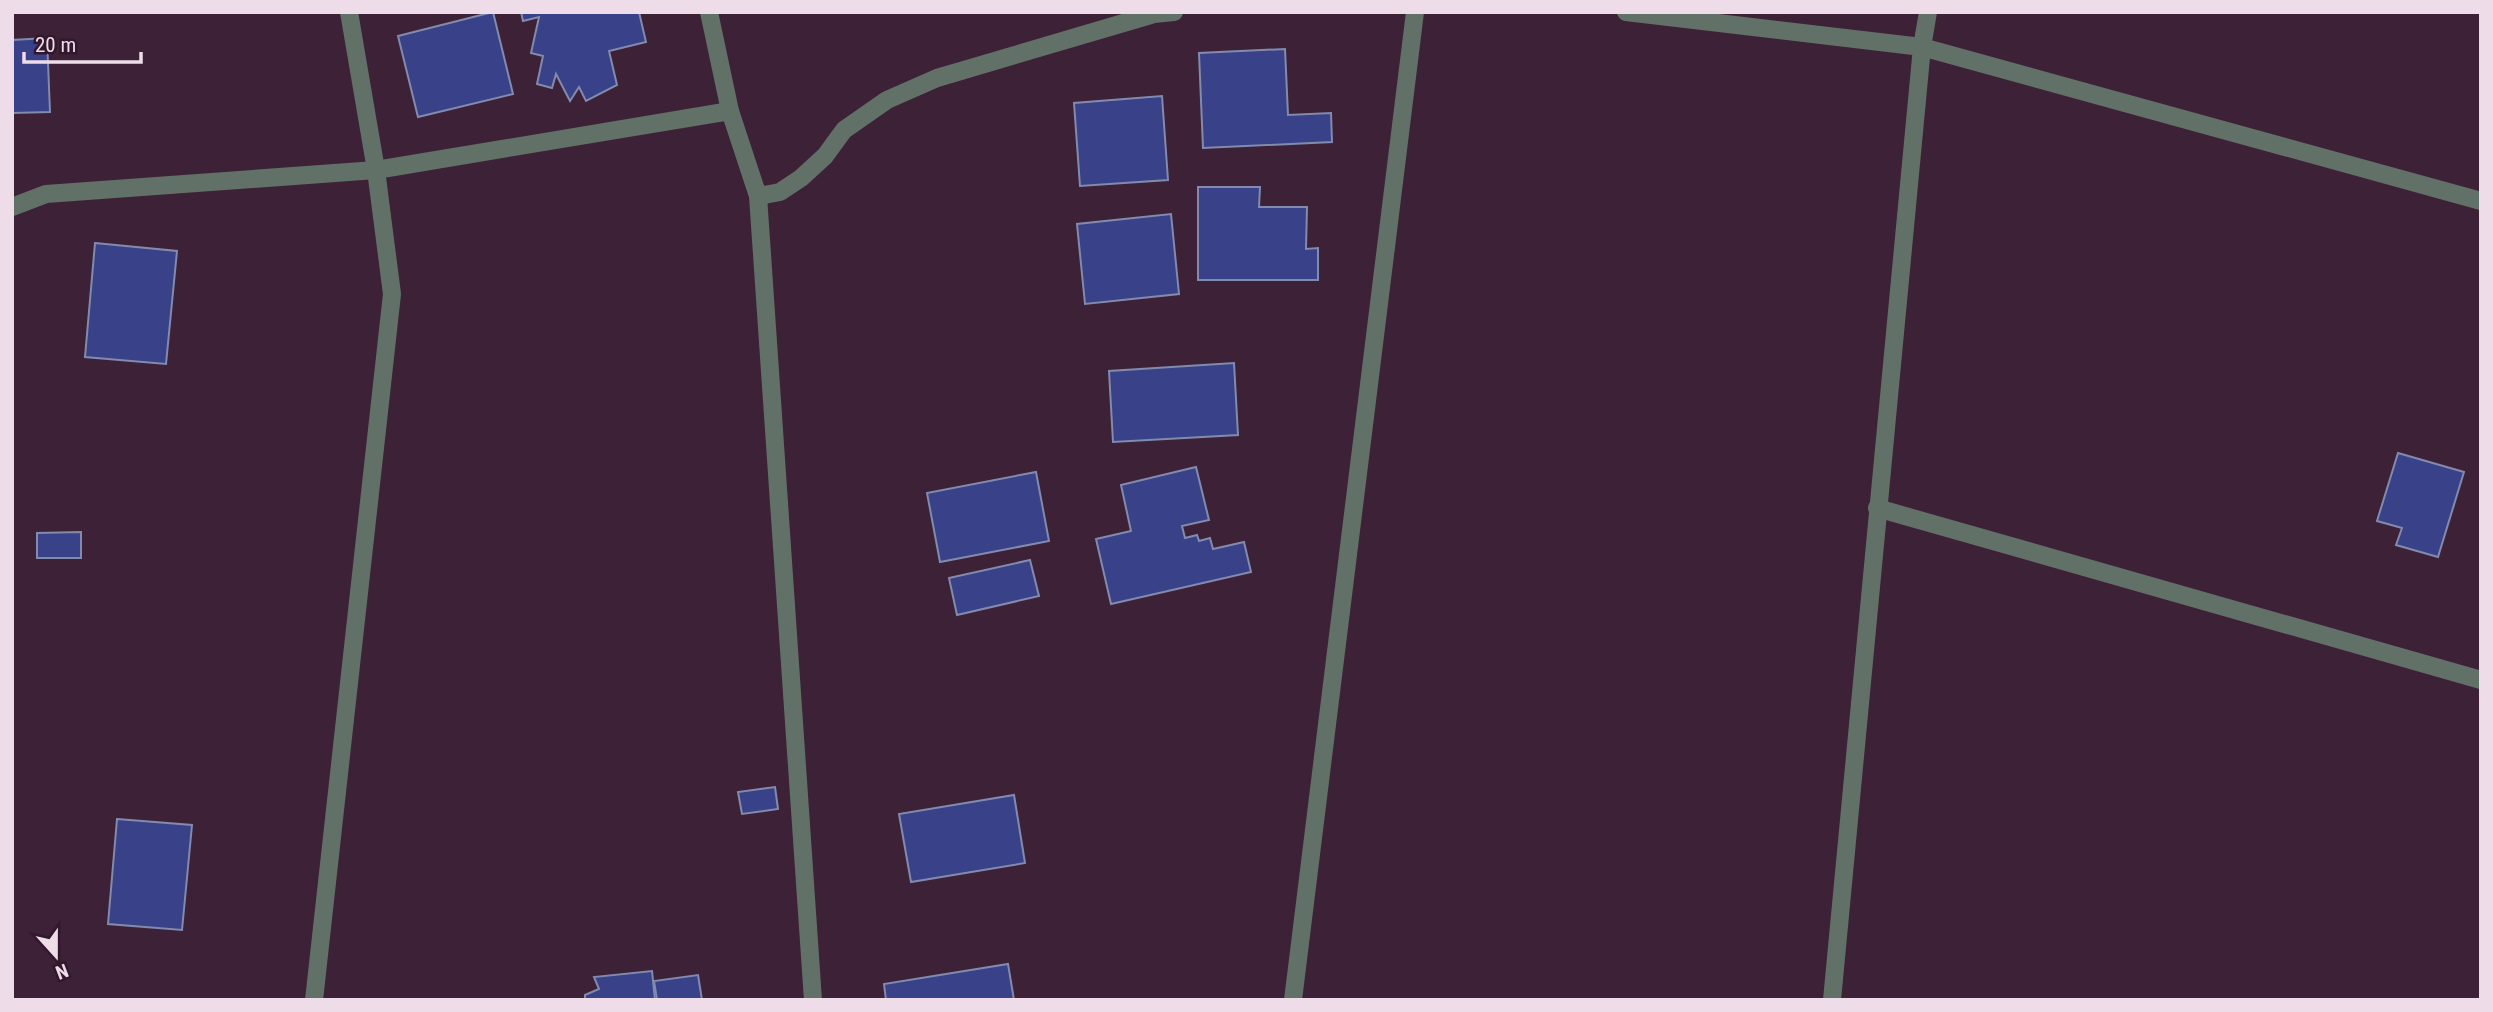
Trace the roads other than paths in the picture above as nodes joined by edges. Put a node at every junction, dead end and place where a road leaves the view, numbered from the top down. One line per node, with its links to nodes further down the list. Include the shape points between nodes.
1 (349, 12): 9 (street)
2 (709, 12): 8 (street)
3 (1174, 12): 10 (street, via 937,78 887,100 844,130 825,156 780,192)
4 (1415, 12): 17 (street)
5 (1626, 12): 7 (street)
6 (1928, 12): 7 (street)
7 (1922, 47): 11 (street); 13 (street)
8 (730, 111): 9 (street); 10 (street)
9 (376, 170): 12 (street, via 46,194); 15 (street, via 392,295)
10 (758, 196): 16 (street)
11 (2481, 201)
12 (12, 206)
13 (1877, 508): 14 (street); 18 (street)
14 (2481, 680)
15 (314, 1000)
16 (813, 1000)
17 (1293, 1000)
18 (1832, 1000)

